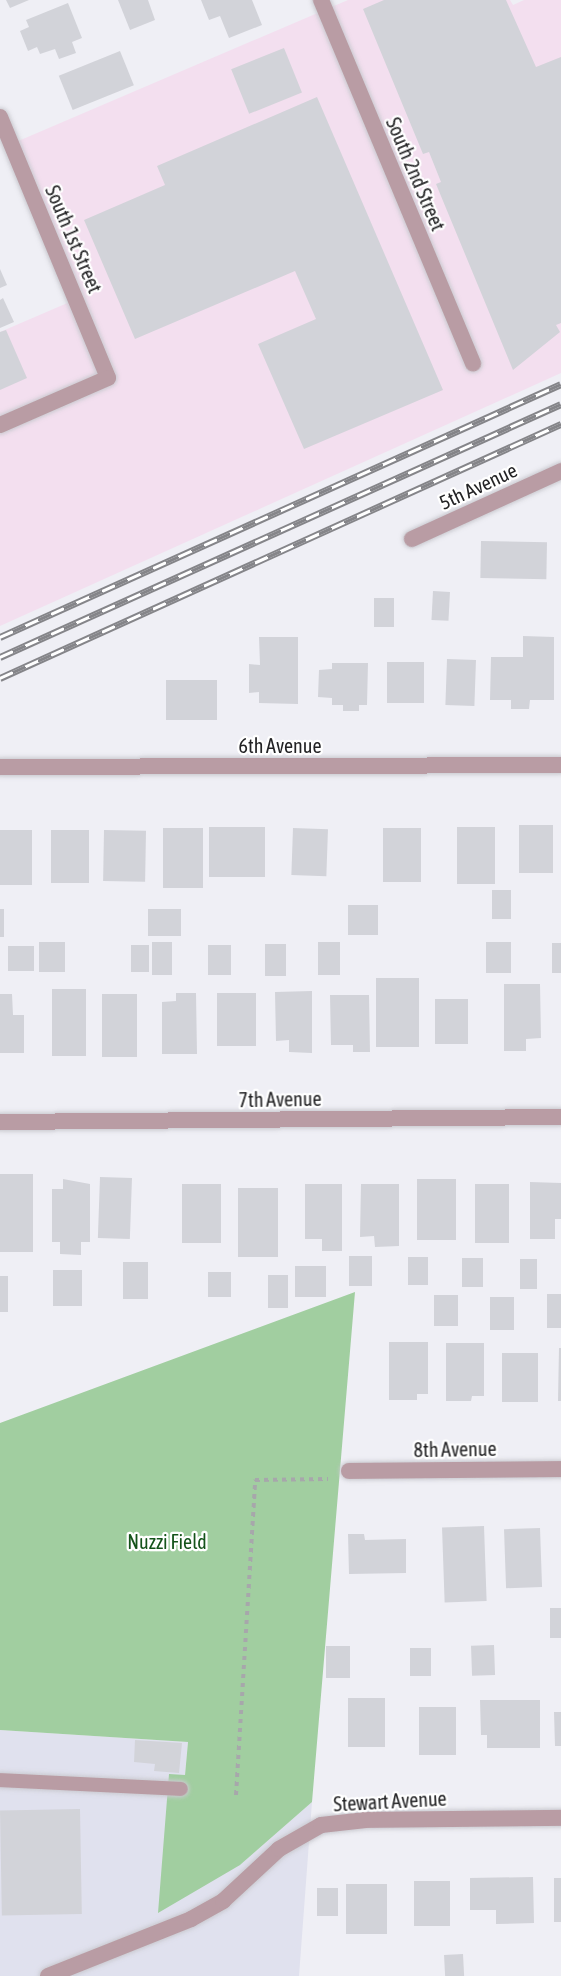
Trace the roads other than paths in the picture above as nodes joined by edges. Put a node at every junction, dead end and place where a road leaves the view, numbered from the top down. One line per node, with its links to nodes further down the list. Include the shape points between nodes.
1 (321, 0): 3 (street, South 2nd Street)
2 (0, 117): 4 (street, South 1st Street, via 108,378)
3 (473, 364)
4 (0, 424)
5 (561, 471): 6 (street, 5th Avenue)
6 (412, 539)
7 (561, 765): 8 (street, 6th Avenue)
8 (0, 767)
9 (561, 1117): 10 (street, 7th Avenue)
10 (0, 1122)
11 (561, 1469): 12 (street, 8th Avenue)
12 (349, 1471)
13 (0, 1780): 14 (lane)
14 (181, 1789)
15 (561, 1818): 16 (street, Stewart Avenue, via 366,1820 321,1826 279,1849 223,1901)
16 (48, 1976)

